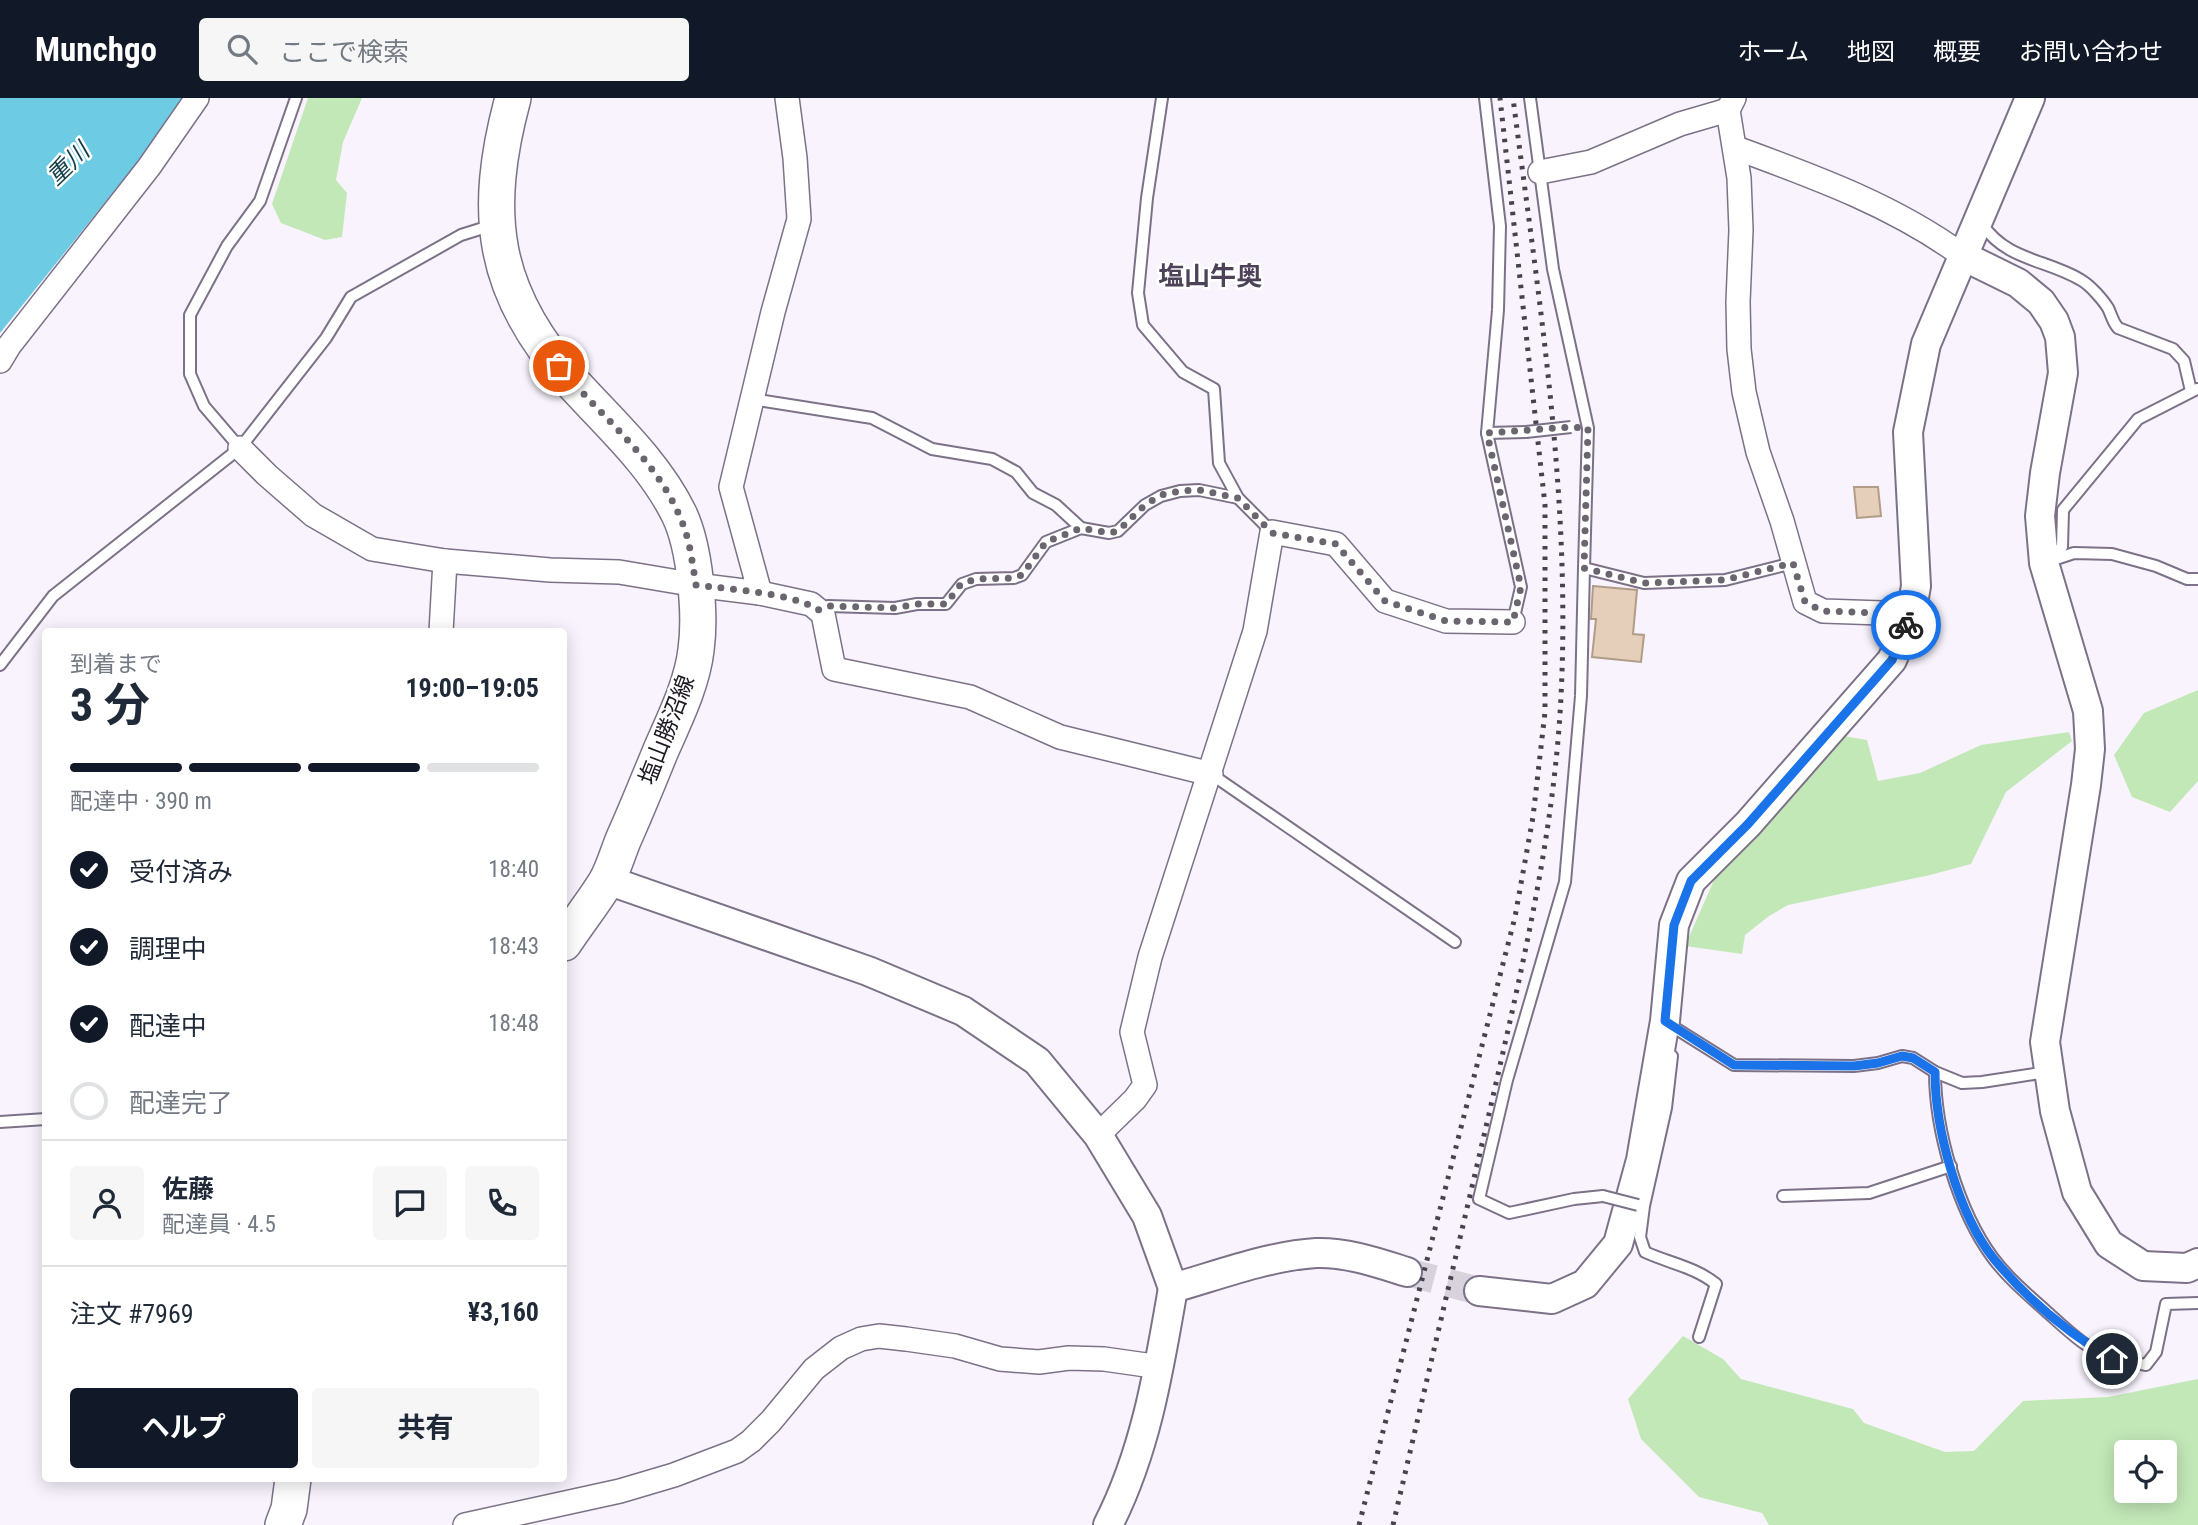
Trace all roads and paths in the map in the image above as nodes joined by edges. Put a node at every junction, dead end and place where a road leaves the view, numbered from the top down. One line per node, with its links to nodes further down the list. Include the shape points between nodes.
1 (197, 98): 15 (street)
2 (296, 98): 20 (lane, via 260,201 227,246 190,315 190,374 204,406)
3 (513, 98): 13 (main road, 塩山勝沼線, via 497,176)
4 (786, 98): 17 (street, via 799,219)
5 (1162, 98): 21 (lane, via 1138,292 1143,325 1183,372 1214,389 1219,463)
6 (1485, 98): 19 (lane, via 1500,226)
7 (1530, 98): 11 (lane)
8 (2030, 98): 12 (street)
9 (1731, 104): 10 (street); 11 (street, via 1591,162)
10 (1736, 148): 14 (street, via 1848,191); 25 (street, via 1741,230 1739,349 1744,392)
11 (1540, 172): 18 (lane, via 1553,269)
12 (1978, 219): 14 (street); 16 (lane, via 1992,239 2011,252 2084,281 2118,328 2173,349 2184,361)
13 (496, 224): 20 (lane, via 461,235 351,297 326,338); 29 (main road, 塩山勝沼線, via 511,289 528,323 571,381 656,475 680,515)
14 (1964, 256): 26 (street, via 2018,283 2041,302 2060,337 2063,373 2040,516); 32 (street, via 1926,344 1908,432 1916,586)
15 (0, 361)
16 (2194, 390): 26 (lane, via 2138,419 2071,497 2063,510 2062,547)
17 (752, 399): 22 (lane, via 872,418 932,449 992,458 1016,472 1033,493 1056,505); 30 (street, via 732,488)
18 (1588, 428): 19 (lane, bridge); 27 (lane)
19 (1487, 433): 33 (lane, via 1521,587)
20 (240, 448): 24 (street, via 313,515 372,548); 35 (lane, via 53,596)
21 (1238, 498): 22 (lane, via 1180,491 1145,505 1118,531); 23 (lane)
22 (1081, 528): 31 (lane, via 1046,542 1022,575 961,584 946,604 828,606)
23 (1272, 533): 33 (street, via 1336,544 1385,601 1446,621); 36 (street, via 1255,631)
24 (445, 561): 29 (street, via 619,572); 34 (street)
25 (1793, 563): 27 (lane, via 1724,580 1644,583); 32 (street, via 1805,602 1822,611)
26 (2044, 563): 28 (lane, via 2074,553 2112,554); 41 (street, via 2088,711 2090,749 2045,1042)
27 (1584, 568): 48 (lane, bridge, via 1581,696 1565,882 1507,1080 1479,1199 1509,1213 1604,1196)
28 (2198, 579)
29 (696, 585): 30 (street); 37 (main road, 塩山勝沼線, via 696,650 683,698)
30 (760, 593): 31 (street, via 811,604)
31 (818, 610): 36 (street, via 823,614 834,669 970,697 1060,737)
32 (1911, 614): 40 (street, via 1892,660 1748,824 1691,881 1674,925)
33 (1513, 622)
34 (441, 628)
35 (0, 665)
36 (1211, 774): 39 (lane); 45 (street, via 1150,957 1132,1032 1145,1085)
37 (607, 880): 38 (main road, 塩山勝沼線); 45 (street, via 868,971 962,1011 1037,1061)
38 (567, 939)
39 (1455, 942)
40 (1670, 1025): 42 (lane, via 1734,1065 1854,1066 1902,1056); 48 (lane, via 1666,1108); 52 (street, via 1618,1244 1604,1265 1585,1284 1552,1300)
41 (2049, 1071): 42 (lane, via 1962,1083); 49 (street, via 2077,1192 2109,1244 2143,1266 2187,1268)
42 (1935, 1072): 46 (lane, via 1939,1125)
43 (42, 1119): 44 (lane)
44 (0, 1122)
45 (1097, 1135): 51 (street, via 1147,1216)
46 (1951, 1167): 47 (lane, via 1869,1193); 53 (lane, via 1972,1222 1992,1256 2017,1285 2076,1337 2112,1359 2146,1365 2156,1352 2166,1304)
47 (1783, 1196)
48 (1641, 1205): 54 (lane, via 1640,1237 1645,1252 1702,1273 1716,1284)
49 (2198, 1264)
50 (1407, 1272): 51 (street, via 1359,1257 1318,1253 1284,1257)
51 (1173, 1288): 55 (street)
52 (1479, 1291)
53 (2198, 1303)
54 (1699, 1337)
55 (1160, 1367): 58 (street, via 1104,1359 1000,1359 956,1346 879,1336 861,1339 814,1369 758,1434 737,1451 620,1491); 59 (street, via 1127,1489)
56 (293, 1482): 57 (main road)
57 (283, 1525)
58 (465, 1525)
59 (1108, 1525)

